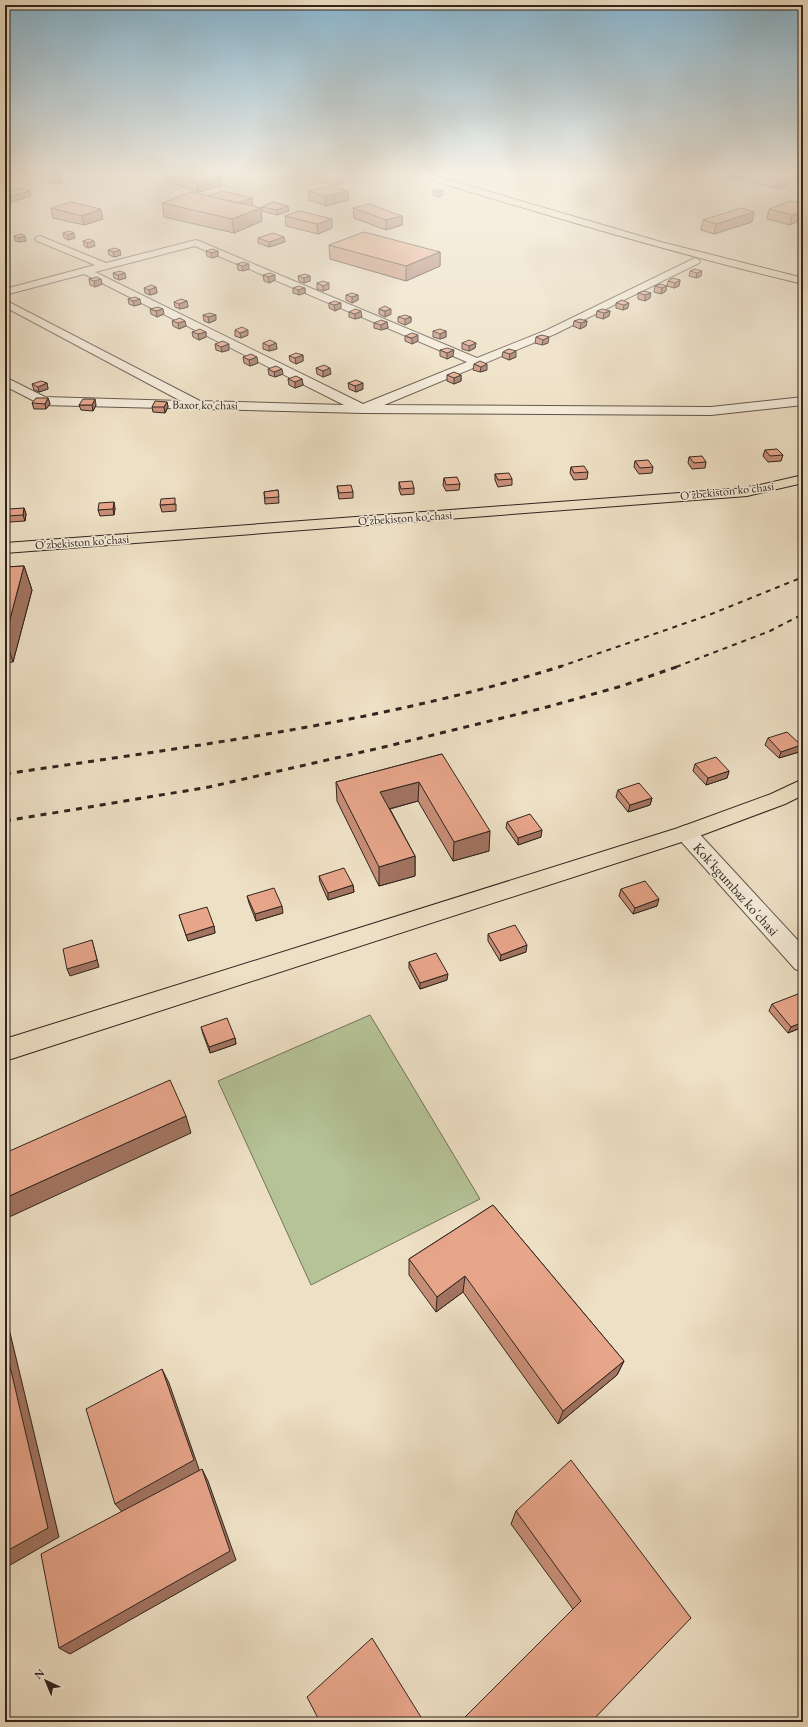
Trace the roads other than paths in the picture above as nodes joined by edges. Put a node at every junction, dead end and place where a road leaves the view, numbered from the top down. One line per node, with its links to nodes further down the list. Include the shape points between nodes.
1 (76, 254): 8 (street)
2 (155, 254): 8 (street)
3 (221, 254): 16 (street)
4 (667, 254): 7 (main road)
5 (700, 254): 9 (main road)
6 (707, 254): 9 (main road)
7 (695, 261): 13 (main road); 16 (street, via 551,332)
8 (106, 266): 10 (street)
9 (763, 270): 11 (main road); 12 (main road)
10 (85, 271): 14 (street); 20 (street)
11 (803, 276)
12 (803, 281)
13 (803, 288)
14 (5, 292)
15 (5, 303): 19 (street)
16 (477, 362): 20 (street)
17 (5, 381): 19 (street, Baxor ko'chasi, via 42,401)
18 (803, 400): 20 (street, Baxor ko'chasi, via 711,411)
19 (199, 405): 20 (street, Baxor ko'chasi)
20 (363, 409)
21 (803, 471): 23 (main road, O'zbekiston ko'chasi, via 738,484)
22 (803, 479): 24 (main road, O'zbekiston ko'chasi, via 747,492)
23 (5, 538)
24 (5, 548)
25 (803, 786): 26 (main road, via 778,799)
26 (686, 833): 27 (street, Kok'kgumbaz ko'chasi); 28 (main road)
27 (803, 962)
28 (5, 1050)

